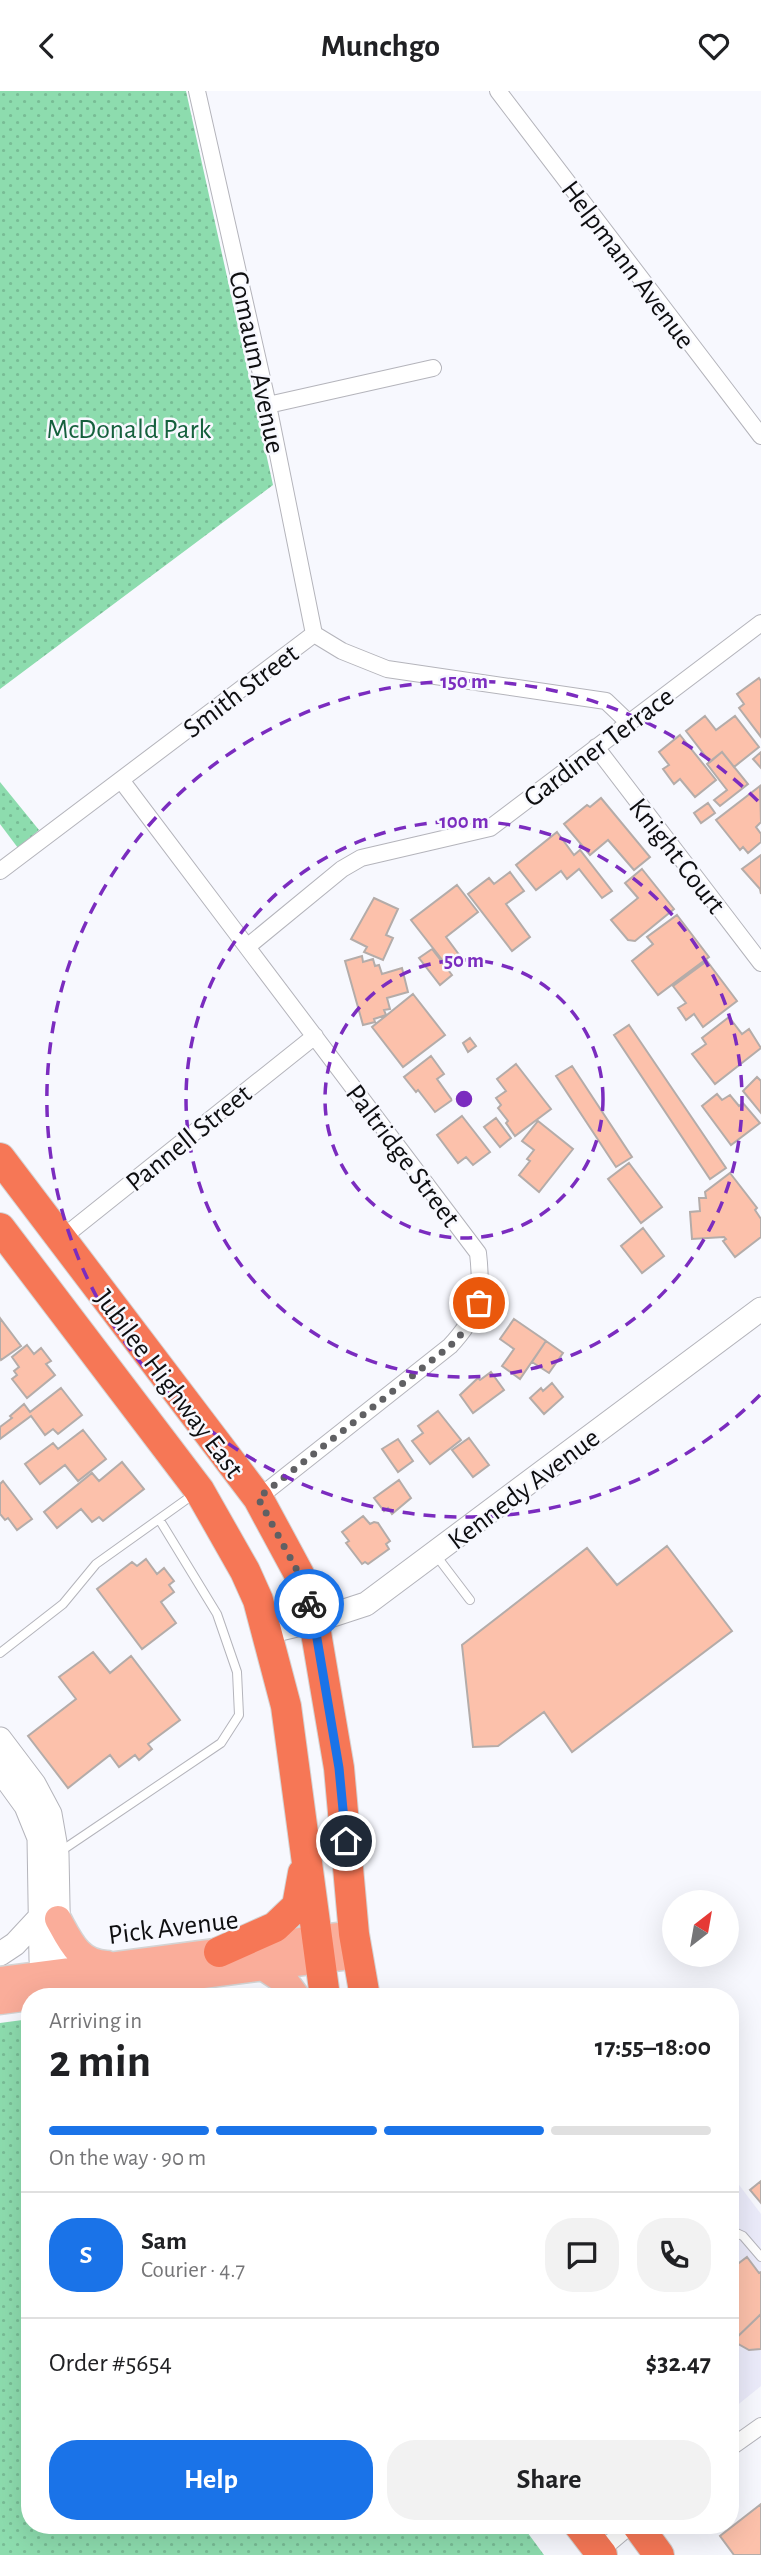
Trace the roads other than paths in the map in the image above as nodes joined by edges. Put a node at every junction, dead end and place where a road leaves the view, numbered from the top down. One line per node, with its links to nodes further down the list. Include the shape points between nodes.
1 (197, 91): 4 (street, Comaum Avenue)
2 (498, 91): 5 (street, Helpmann Avenue)
3 (433, 368): 4 (street)
4 (268, 405): 7 (street, Comaum Avenue)
5 (761, 436)
6 (761, 623): 8 (street, Gardiner Terrace)
7 (314, 634): 8 (street, Smith Street, via 387,669 606,701); 10 (street, Smith Street)
8 (629, 723): 9 (street, Gardiner Terrace)
9 (596, 747): 12 (street, Gardiner Terrace, via 490,828 361,858); 13 (street, Knight Court)
10 (121, 780): 11 (street, Smith Street); 12 (street, Paltridge Street)
11 (0, 871)
12 (247, 947): 14 (street, Paltridge Street)
13 (761, 963)
14 (315, 1037): 17 (street, Pannell Street); 20 (street, Paltridge Street, via 478,1253 479,1303 468,1327 450,1346)
15 (0, 1158): 17 (highway, Jubilee Highway East)
16 (0, 1228): 19 (highway, Jubilee Highway East)
17 (62, 1238): 20 (highway, Jubilee Highway East)
18 (761, 1309): 22 (street, Kennedy Avenue)
19 (199, 1490): 21 (lane); 25 (highway, Jubilee Highway East, via 245,1571)
20 (258, 1498): 24 (highway, Jubilee Highway East, via 299,1574)
21 (159, 1519): 26 (lane, via 96,1564 63,1604); 30 (lane, via 216,1613 237,1672 239,1714 220,1742)
22 (435, 1555): 23 (lane); 24 (street, Kennedy Avenue, via 366,1604)
23 (470, 1600)
24 (314, 1621): 25 (street, Kennedy Avenue); 32 (highway, Jubilee Highway East, via 339,1768)
25 (267, 1632): 29 (highway, Jubilee Highway East, via 286,1706)
26 (0, 1653)
27 (0, 1739): 30 (street, via 45,1802)
28 (0, 1770): 31 (street, via 36,1828)
29 (305, 1850): 33 (highway, Jubilee Highway East); 34 (highway, via 297,1906 275,1927)
30 (57, 1854): 31 (street)
31 (50, 1917): 35 (street); 36 (main road, via 82,1957); 40 (street, via 58,1958)
32 (356, 1944): 33 (main road, Pick Avenue); 45 (highway, Jubilee Highway East)
33 (318, 1950): 34 (main road, Pick Avenue); 37 (main road, Pick Avenue); 44 (highway, Jubilee Highway East)
34 (219, 1952): 36 (main road, Pick Avenue)
35 (0, 1954)
36 (119, 1964): 41 (main road, Pick Avenue)
37 (263, 1968): 42 (main road, Pick Avenue); 43 (main road)
38 (0, 1980): 39 (main road, Pick Avenue)
39 (34, 1988)
40 (43, 1988)
41 (48, 1988)
42 (62, 1988)
43 (290, 1988)
44 (324, 1988)
45 (363, 1988)
46 (21, 1996): 47 (main road, Pick Avenue)
47 (0, 2001)
48 (739, 2234): 49 (lane)
49 (761, 2257)
50 (761, 2426): 51 (street)
51 (739, 2442)
52 (586, 2534): 55 (highway)
53 (621, 2534): 55 (street)
54 (644, 2534): 56 (highway)
55 (600, 2553)
56 (659, 2555)

